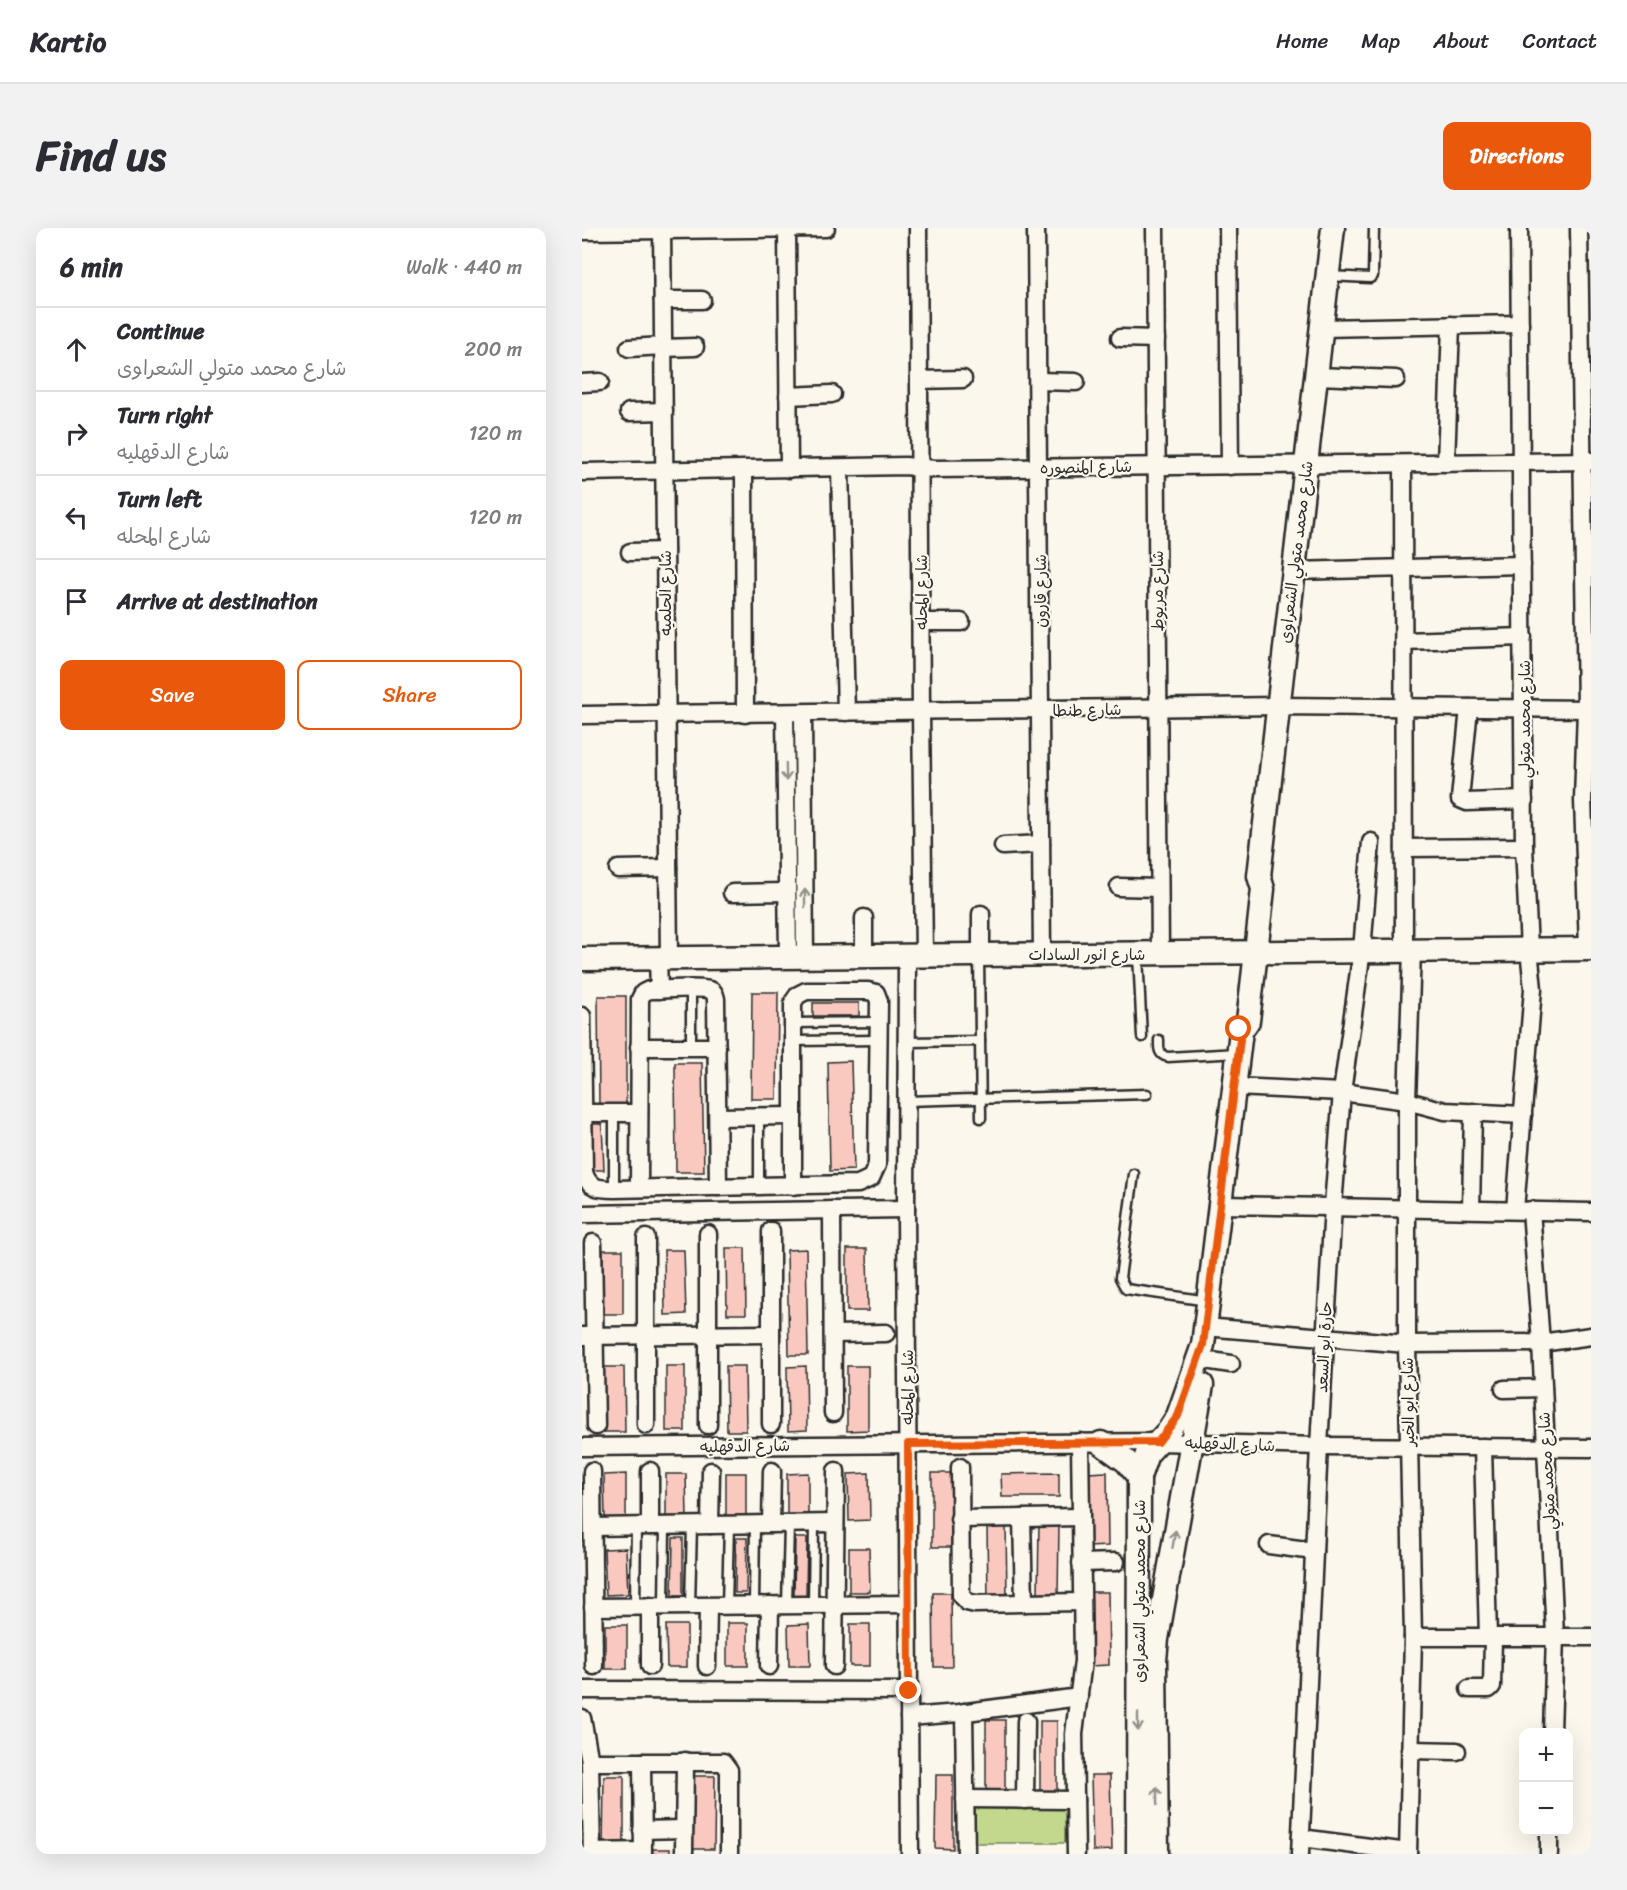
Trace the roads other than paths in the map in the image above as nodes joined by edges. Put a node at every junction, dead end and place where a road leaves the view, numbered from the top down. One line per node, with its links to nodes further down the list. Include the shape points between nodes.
1 (787, 228): 2 (street); 11 (street); 33 (street)
2 (826, 228)
3 (918, 228): 27 (street, شارع المحله)
4 (1036, 228): 28 (street, شارع قارون)
5 (1155, 228): 20 (street, شارع مريوط)
6 (1228, 228): 41 (street)
7 (1333, 228): 13 (street, شارع محمد متولي الشعراوى)
8 (1374, 228): 13 (lane, via 1373,276)
9 (1519, 228): 16 (street, شارع محمد متولي)
10 (1579, 228): 36 (street)
11 (662, 229): 12 (street); 14 (street, شارع الحلميه)
12 (582, 231)
13 (1328, 276): 18 (street, شارع محمد متولي الشعراوى)
14 (663, 300): 15 (street); 21 (street, شارع الحلميه)
15 (702, 300)
16 (1520, 324): 17 (street); 37 (street, شارع محمد متولي)
17 (1451, 326): 18 (street); 38 (street)
18 (1322, 328): 24 (street, شارع محمد متولي الشعراوى)
19 (1120, 338): 20 (street)
20 (1156, 339): 43 (street, شارع مريوط)
21 (663, 347): 22 (street); 23 (street); 34 (street, شارع الحلميه)
22 (695, 347)
23 (629, 348)
24 (1316, 376): 26 (street); 40 (street, شارع محمد متولي الشعراوى)
25 (963, 379): 27 (street)
26 (1396, 379)
27 (919, 380): 42 (street, شارع المحله)
28 (1038, 381): 30 (street); 45 (street, شارع قارون)
29 (600, 382): 31 (street)
30 (1076, 382)
31 (582, 383)
32 (832, 394): 33 (street)
33 (788, 396): 46 (street)
34 (664, 411): 35 (street); 48 (street, شارع الحلميه)
35 (629, 412)
36 (1587, 461): 37 (street, شارع المنصوره); 64 (street)
37 (1522, 462): 38 (street, شارع المنصوره); 52 (street, شارع محمد متولي)
38 (1446, 463): 39 (street, شارع المنصوره)
39 (1403, 464): 40 (street, شارع المنصوره); 53 (street, شارع ابو الخير)
40 (1306, 465): 41 (street, شارع المنصوره); 54 (street, شارع محمد متولي الشعراوى)
41 (1230, 466): 43 (street, شارع المنصوره)
42 (920, 467): 44 (street, شارع المنصوره); 45 (street, شارع المنصوره); 55 (street, شارع المحله)
43 (1157, 467): 45 (street, شارع المنصوره); 62 (street, شارع مريوط)
44 (840, 468): 46 (street, شارع المنصوره); 67 (street)
45 (1039, 468): 65 (street, شارع قارون)
46 (789, 469): 47 (street, شارع المنصوره)
47 (744, 470): 48 (street, شارع المنصوره); 71 (street)
48 (664, 471): 49 (street, شارع المنصوره); 50 (street, شارع الحلميه)
49 (582, 472)
50 (665, 550): 51 (street); 70 (street, شارع الحلميه)
51 (630, 552)
52 (1522, 565): 53 (street); 57 (street, شارع محمد متولي)
53 (1403, 568): 54 (street); 58 (street, شارع ابو الخير)
54 (1294, 571): 59 (street, شارع محمد متولي الشعراوى)
55 (921, 622): 56 (street); 66 (street, شارع المحله)
56 (961, 622)
57 (1523, 636): 58 (street); 63 (street, شارع محمد متولي)
58 (1404, 641): 60 (street, شارع ابو الخير)
59 (1278, 706): 60 (street, شارع طنطا); 62 (street, شارع طنطا); 91 (street, شارع محمد متولي الشعراوى, via 1259,876 1263,890)
60 (1404, 707): 61 (street, شارع طنطا); 78 (street, شارع ابو الخير)
61 (1469, 708): 63 (street, شارع طنطا); 73 (street, via 1460,799)
62 (1158, 709): 65 (street, شارع طنطا); 82 (street, شارع مريوط)
63 (1524, 709): 64 (street, شارع طنطا); 73 (street, شارع محمد متولي)
64 (1588, 709): 90 (street, via 1582,800)
65 (1041, 710): 66 (street, شارع طنطا); 75 (street, شارع قارون)
66 (921, 711): 67 (street, شارع طنطا); 96 (street, شارع المحله)
67 (846, 712): 69 (street, شارع طنطا)
68 (785, 713): 69 (street, شارع طنطا); 71 (street, شارع طنطا); 83 (street, one-way to 83)
69 (803, 713): 97 (street, one-way to 69)
70 (666, 714): 71 (street, شارع طنطا); 72 (street, شارع طنطا); 79 (street, شارع الحلميه)
71 (745, 714)
72 (582, 715)
73 (1524, 800): 77 (street, شارع محمد متولي)
74 (1371, 842): 88 (street, حارة ابو السعد)
75 (1041, 844): 76 (street); 92 (street, شارع قارون)
76 (1003, 846)
77 (1524, 847): 78 (street); 87 (street, شارع محمد متولي)
78 (1404, 848): 89 (street, شارع ابو الخير)
79 (668, 868): 80 (street); 99 (street, شارع الحلميه)
80 (618, 869)
81 (1119, 887): 82 (street)
82 (1159, 888): 93 (street, شارع مريوط)
83 (787, 892): 84 (street); 97 (street)
84 (732, 893)
85 (981, 914): 94 (street)
86 (864, 918): 95 (street)
87 (1529, 949): 89 (street, شارع انور السادات); 90 (street, شارع انور السادات); 125 (street, شارع محمد متولي, via 1533,989)
88 (1362, 950): 89 (street, شارع انور السادات); 91 (street, شارع انور السادات); 116 (street, حارة ابو السعد)
89 (1408, 950): 120 (street, شارع ابو الخير)
90 (1590, 950)
91 (1250, 952): 93 (street, شارع انور السادات); 111 (street, شارع محمد متولي الشعراوى, via 1248,1021)
92 (1042, 954): 93 (street, شارع انور السادات); 94 (street, شارع انور السادات)
93 (1149, 954): 105 (lane)
94 (980, 955): 96 (street, شارع انور السادات); 109 (lane)
95 (864, 956): 96 (street, شارع انور السادات); 97 (street, شارع انور السادات)
96 (916, 956): 110 (street, شارع المحله)
97 (797, 957): 99 (street, شارع انور السادات)
98 (582, 959): 99 (street, شارع انور السادات)
99 (664, 959): 101 (street, شارع الحلميه)
100 (691, 989): 101 (street); 113 (lane); 114 (street, via 710,989 716,995)
101 (659, 990): 112 (street, via 646,991 639,999)
102 (582, 1016): 122 (street)
103 (879, 1022): 104 (lane); 104 (street, via 879,998 868,990 802,993 794,1002); 106 (street)
104 (792, 1023): 108 (street)
105 (1142, 1037)
106 (878, 1040): 108 (lane); 132 (street, via 874,1174 858,1184)
107 (1159, 1040): 111 (lane, via 1159,1051 1168,1057)
108 (792, 1041): 127 (street)
109 (980, 1041): 110 (lane); 118 (lane)
110 (907, 1042): 119 (street, شارع المحله)
111 (1239, 1042): 115 (street, شارع محمد متولي الشعراوى)
112 (639, 1047): 113 (street); 124 (street)
113 (691, 1047): 114 (street)
114 (717, 1047): 128 (street)
115 (1234, 1087): 116 (street); 136 (street, شارع محمد متولي الشعراوى)
116 (1342, 1092): 120 (street); 137 (street, حارة ابو السعد)
117 (1147, 1094): 118 (lane)
118 (981, 1099): 119 (lane); 129 (lane)
119 (906, 1101): 139 (street, شارع المحله)
120 (1407, 1101): 121 (street, via 1445,1111); 138 (street, شارع ابو الخير)
121 (1473, 1112): 125 (street); 140 (street)
122 (583, 1113): 123 (street); 135 (street, via 585,1177 592,1186)
123 (614, 1113): 124 (street); 135 (lane)
124 (639, 1113): 134 (street)
125 (1522, 1115): 142 (street, شارع محمد متولي)
126 (759, 1116): 127 (street); 128 (street); 131 (lane)
127 (793, 1116): 132 (street)
128 (718, 1117): 133 (street)
129 (981, 1118)
130 (1134, 1174): 150 (lane, via 1120,1278 1123,1286)
131 (766, 1186): 132 (street); 133 (street); 143 (street)
132 (793, 1186)
133 (718, 1187): 134 (street)
134 (639, 1188): 135 (street)
135 (614, 1189)
136 (1220, 1205): 137 (street); 150 (street, شارع محمد متولي الشعراوى)
137 (1333, 1206): 138 (street); 158 (street, حارة ابو السعد)
138 (1407, 1207): 140 (street); 161 (street, شارع ابو الخير)
139 (906, 1209): 141 (street); 172 (street, شارع المحله)
140 (1471, 1209): 142 (street)
141 (832, 1210): 143 (street); 153 (street)
142 (1523, 1210): 144 (street); 159 (street, شارع محمد متولي)
143 (772, 1211): 145 (street)
144 (1591, 1213)
145 (582, 1214)
146 (771, 1231): 152 (street)
147 (708, 1234): 154 (street)
148 (646, 1238): 156 (street)
149 (592, 1244): 155 (street)
150 (1208, 1301): 160 (street, شارع محمد متولي الشعراوى)
151 (886, 1333): 153 (street)
152 (771, 1334): 154 (street); 166 (street)
153 (833, 1334): 165 (street)
154 (708, 1335): 156 (street); 168 (street)
155 (588, 1336): 156 (street); 169 (street)
156 (646, 1336): 167 (street)
157 (1591, 1336): 159 (street)
158 (1324, 1338): 160 (street); 161 (street); 173 (street, حارة ابو السعد)
159 (1541, 1343): 161 (street); 163 (street, شارع محمد متولي)
160 (1204, 1344): 162 (street); 171 (street, شارع محمد متولي الشعراوى); 177 (street, شارع محمد متولي الشعراوى, via 1178,1416)
161 (1407, 1344): 175 (street, شارع ابو الخير)
162 (1231, 1364)
163 (1544, 1388): 164 (street); 178 (street, شارع محمد متولي)
164 (1504, 1389)
165 (833, 1413)
166 (771, 1424)
167 (646, 1425)
168 (708, 1425)
169 (596, 1426)
170 (1090, 1442): 172 (street, شارع الدقهليه); 177 (street, شارع الدقهليه); 187 (street, via 1126,1461); 188 (street)
171 (1191, 1443): 173 (street, شارع الدقهليه); 177 (street, شارع الدقهليه); 186 (street, شارع محمد متولي الشعراوى)
172 (908, 1444): 174 (street, شارع الدقهليه); 209 (street, شارع المحله)
173 (1319, 1446): 175 (street, شارع الدقهليه); 201 (street, حارة ابو السعد)
174 (582, 1447)
175 (1409, 1447): 176 (street, شارع الدقهليه); 219 (street, شارع ابو الخير)
176 (1483, 1447): 178 (street, شارع الدقهليه); 220 (street)
177 (1153, 1448): 186 (street, via 1154,1453 1168,1455 1179,1463); 187 (street, شارع محمد متولي الشعراوى, via 1140,1468)
178 (1546, 1448): 179 (street, شارع الدقهليه); 218 (street, شارع محمد متولي)
179 (1591, 1448)
180 (960, 1467): 190 (street)
181 (592, 1471): 199 (street)
182 (651, 1471): 198 (street)
183 (711, 1471): 196 (street)
184 (771, 1471): 193 (street)
185 (836, 1471): 192 (street)
186 (1186, 1475): 205 (street, شارع محمد متولي الشعراوى, one-way to 186)
187 (1139, 1477): 204 (street, شارع محمد متولي الشعراوى)
188 (1080, 1517): 189 (street); 203 (street)
189 (1022, 1518): 190 (street); 207 (street)
190 (959, 1519): 207 (street, via 961,1596 975,1604)
191 (814, 1523): 192 (street); 194 (street); 212 (lane)
192 (835, 1523): 208 (street)
193 (763, 1524): 194 (street); 197 (street); 210 (lane)
194 (789, 1524): 211 (lane)
195 (692, 1525): 196 (street); 198 (street); 214 (lane)
196 (710, 1525): 197 (street)
197 (729, 1525): 216 (lane)
198 (651, 1526): 199 (street); 213 (lane); 213 (lane)
199 (593, 1527): 217 (street)
200 (1269, 1545): 201 (street)
201 (1314, 1551): 247 (street, حارة ابو السعد)
202 (1116, 1562): 203 (street)
203 (1081, 1563): 206 (street)
204 (1139, 1582): 205 (street, via 1151,1590); 256 (street, شارع محمد متولي الشعراوى, one-way to 256)
205 (1166, 1583): 257 (street, شارع محمد متولي الشعراوى, one-way to 205, via 1155,1660)
206 (1082, 1602): 207 (street); 230 (street)
207 (1024, 1603)
208 (835, 1604): 209 (street); 212 (street); 226 (street)
209 (908, 1604): 229 (street, شارع المحله)
210 (762, 1605): 211 (street); 216 (street); 225 (street)
211 (787, 1605): 212 (street)
212 (813, 1605)
213 (650, 1606): 214 (street); 217 (street); 223 (street)
214 (690, 1606): 215 (street)
215 (708, 1606): 216 (street); 224 (street)
216 (728, 1606)
217 (593, 1607): 222 (street)
218 (1555, 1636): 220 (street); 221 (street); 235 (street, شارع محمد متولي)
219 (1413, 1637): 220 (street); 236 (street, شارع ابو الخير)
220 (1491, 1637): 227 (street, via 1492,1686)
221 (1591, 1637)
222 (594, 1666)
223 (650, 1666)
224 (707, 1666)
225 (769, 1666)
226 (834, 1666)
227 (1469, 1689)
228 (582, 1690): 229 (street)
229 (909, 1691): 232 (street, شارع المحله)
230 (1079, 1697): 231 (street); 243 (street, via 1074,1734)
231 (964, 1712): 232 (street); 241 (street)
232 (909, 1717): 253 (street, شارع المحله)
233 (582, 1718): 239 (street)
234 (1026, 1721): 242 (street)
235 (1552, 1728)
236 (1410, 1750): 237 (street); 250 (street, شارع ابو الخير)
237 (1457, 1751)
238 (685, 1761): 240 (street); 244 (street); 252 (street, via 720,1761 728,1767)
239 (590, 1762): 240 (street); 249 (street)
240 (642, 1762): 245 (street)
241 (965, 1800): 242 (street); 254 (street)
242 (1025, 1800): 243 (street)
243 (1075, 1800): 255 (street)
244 (684, 1829): 245 (street); 251 (street)
245 (642, 1830): 248 (street)
246 (1549, 1836): 258 (street)
247 (1301, 1846): 250 (street)
248 (643, 1852): 249 (street)
249 (592, 1853)
250 (1408, 1853)
251 (684, 1854)
252 (729, 1854)
253 (910, 1854)
254 (966, 1854)
255 (1076, 1854)
256 (1138, 1854)
257 (1157, 1854)
258 (1549, 1854)

